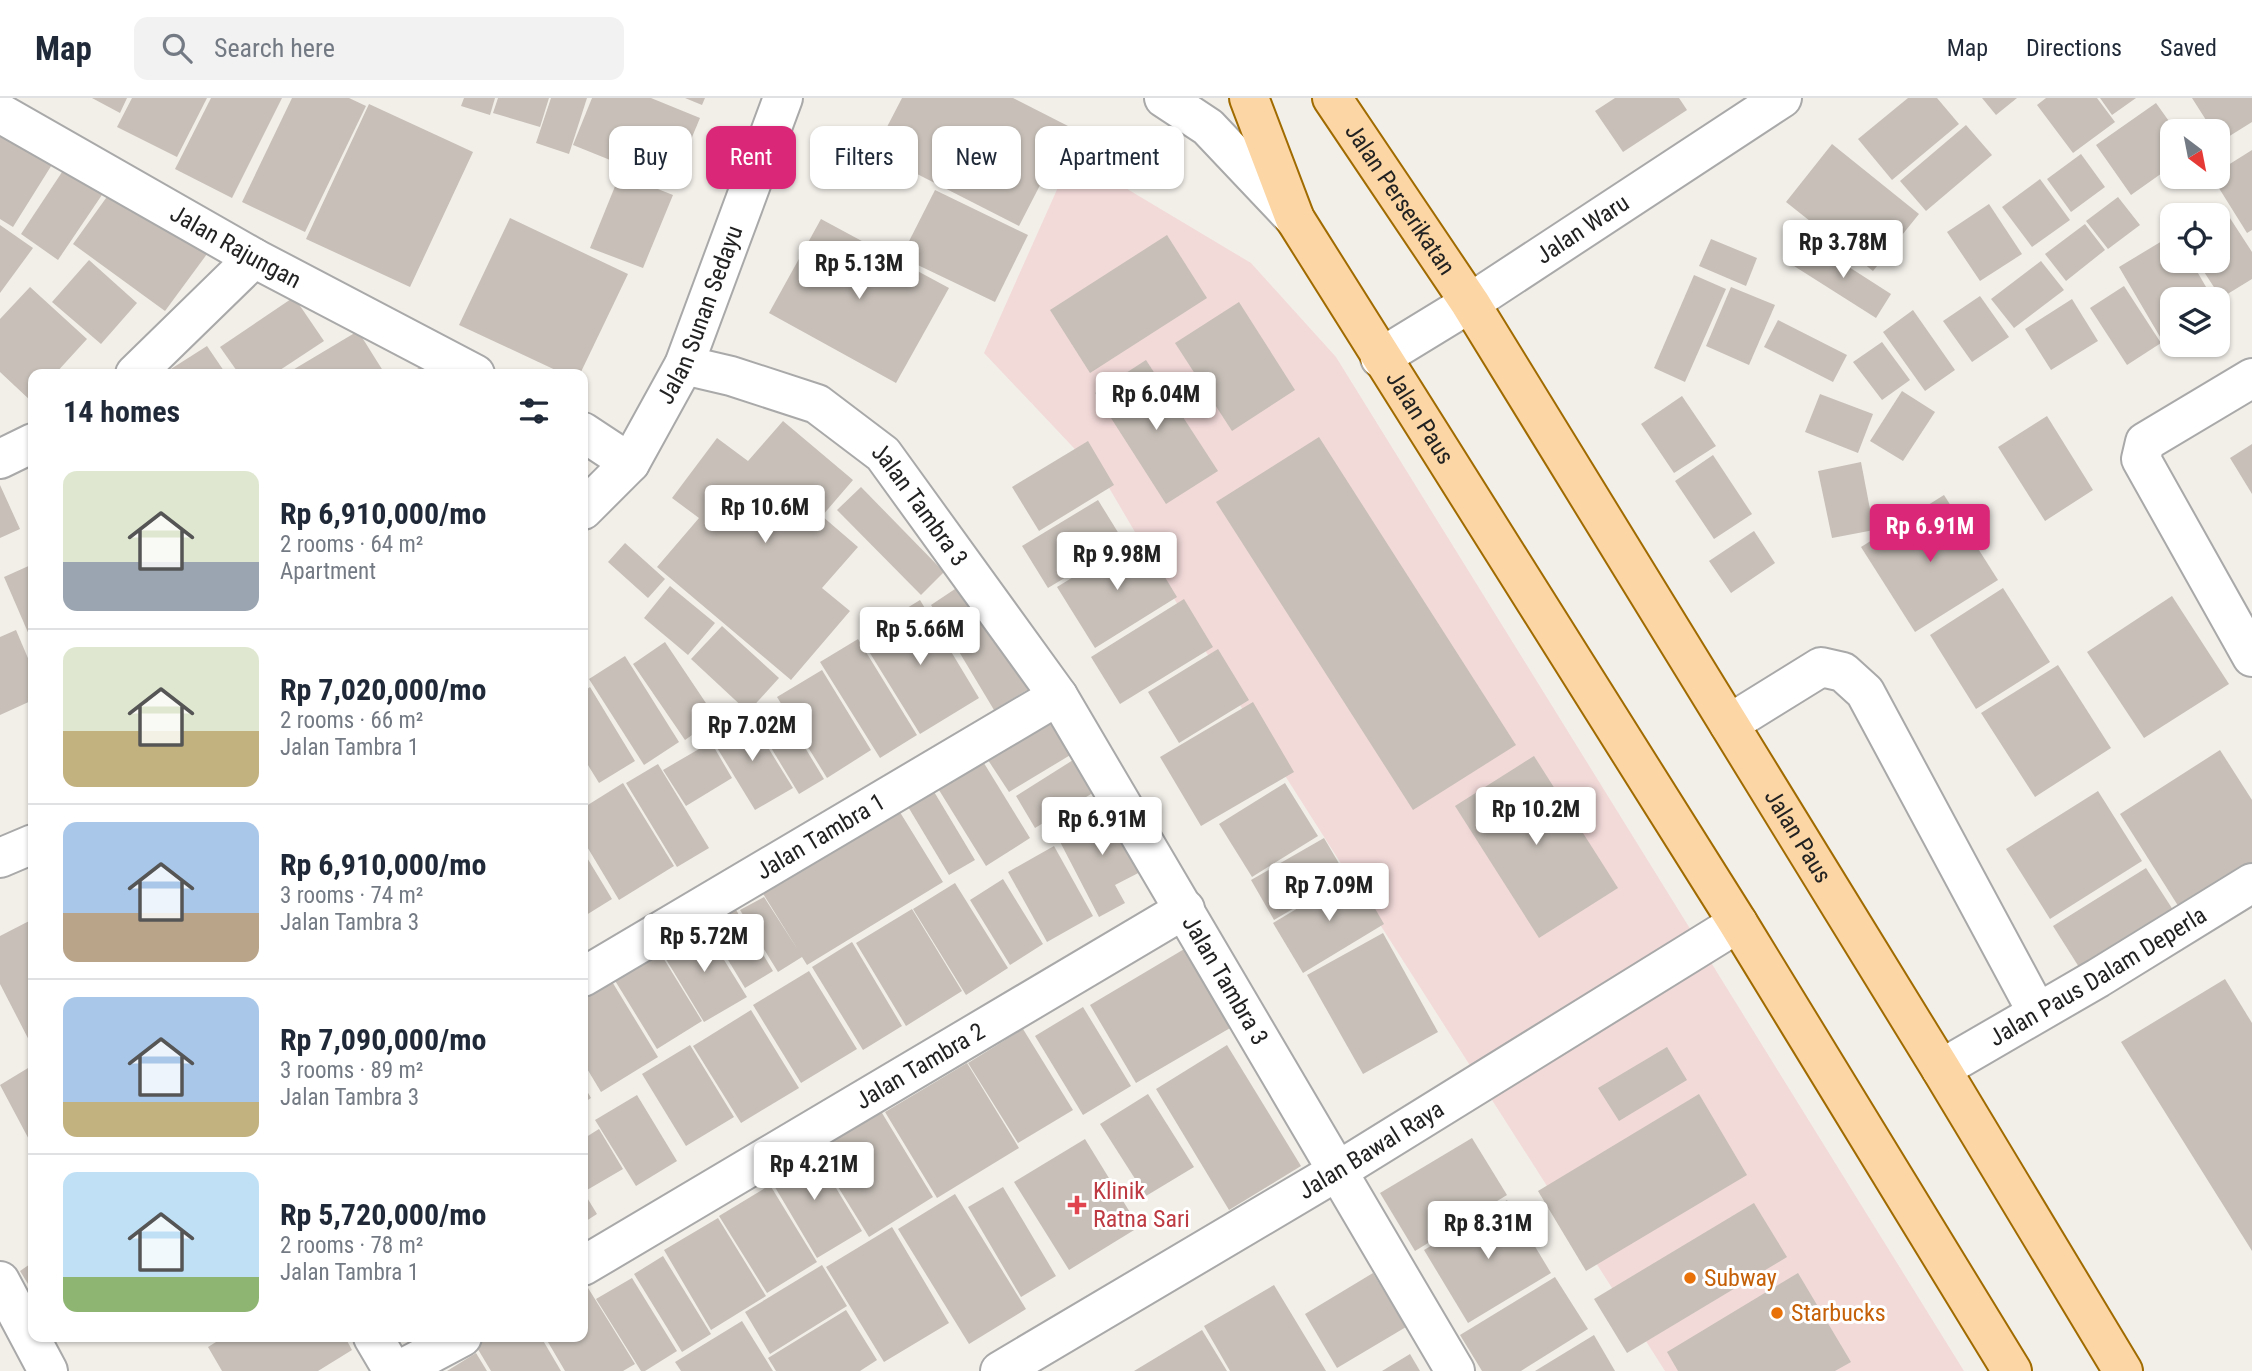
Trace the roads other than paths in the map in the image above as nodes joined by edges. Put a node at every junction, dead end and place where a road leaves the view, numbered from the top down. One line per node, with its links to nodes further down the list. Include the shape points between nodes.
1 (783, 98): 11 (street, Jalan Sunan Sedayu)
2 (1164, 98): 7 (street, via 1208,127)
3 (1249, 98): 7 (main road)
4 (1332, 98): 9 (main road, Jalan Perserikatan)
5 (1782, 98): 9 (street, Jalan Waru)
6 (0, 113): 8 (street, Jalan Rajungan)
7 (1294, 219): 10 (main road)
8 (254, 258): 12 (street); 13 (street, Jalan Rajungan)
9 (1470, 303): 10 (street, Jalan Waru); 20 (main road, Jalan Paus)
10 (1380, 358): 25 (main road, Jalan Paus)
11 (684, 365): 16 (street, Jalan Sunan Sedayu); 19 (street, Jalan Tambra 3, via 817,404 883,454)
12 (140, 369)
13 (465, 369)
14 (2252, 378): 18 (street, via 2145,442 2141,459)
15 (588, 435): 16 (street)
16 (630, 463): 17 (street, Jalan Sunan Sedayu)
17 (588, 505)
18 (2249, 643)
19 (1058, 696): 24 (street, Jalan Tambra 3); 26 (street, Jalan Tambra 1)
20 (1729, 724): 27 (street, via 1821,667 1843,672 1865,692); 28 (main road, Jalan Paus)
21 (28, 846): 22 (street)
22 (0, 858)
23 (2252, 883): 27 (street, Jalan Paus Dalam Deperla)
24 (1185, 909): 29 (street, Jalan Tambra 3); 30 (street, Jalan Tambra 2)
25 (1738, 923): 29 (street, Jalan Bawal Raya); 40 (main road, Jalan Paus)
26 (588, 974)
27 (2037, 1012): 28 (street, Jalan Paus Dalam Deperla)
28 (1941, 1069): 41 (main road, Jalan Paus)
29 (1336, 1172): 38 (street, Jalan Bawal Raya); 39 (street, Jalan Tambra 3)
30 (588, 1263)
31 (0, 1281): 32 (street)
32 (28, 1334)
33 (33, 1342): 36 (street)
34 (376, 1342): 37 (street)
35 (452, 1342): 37 (street)
36 (48, 1371)
37 (396, 1371)
38 (1000, 1371)
39 (1455, 1371)
40 (2012, 1371)
41 (2123, 1371)

